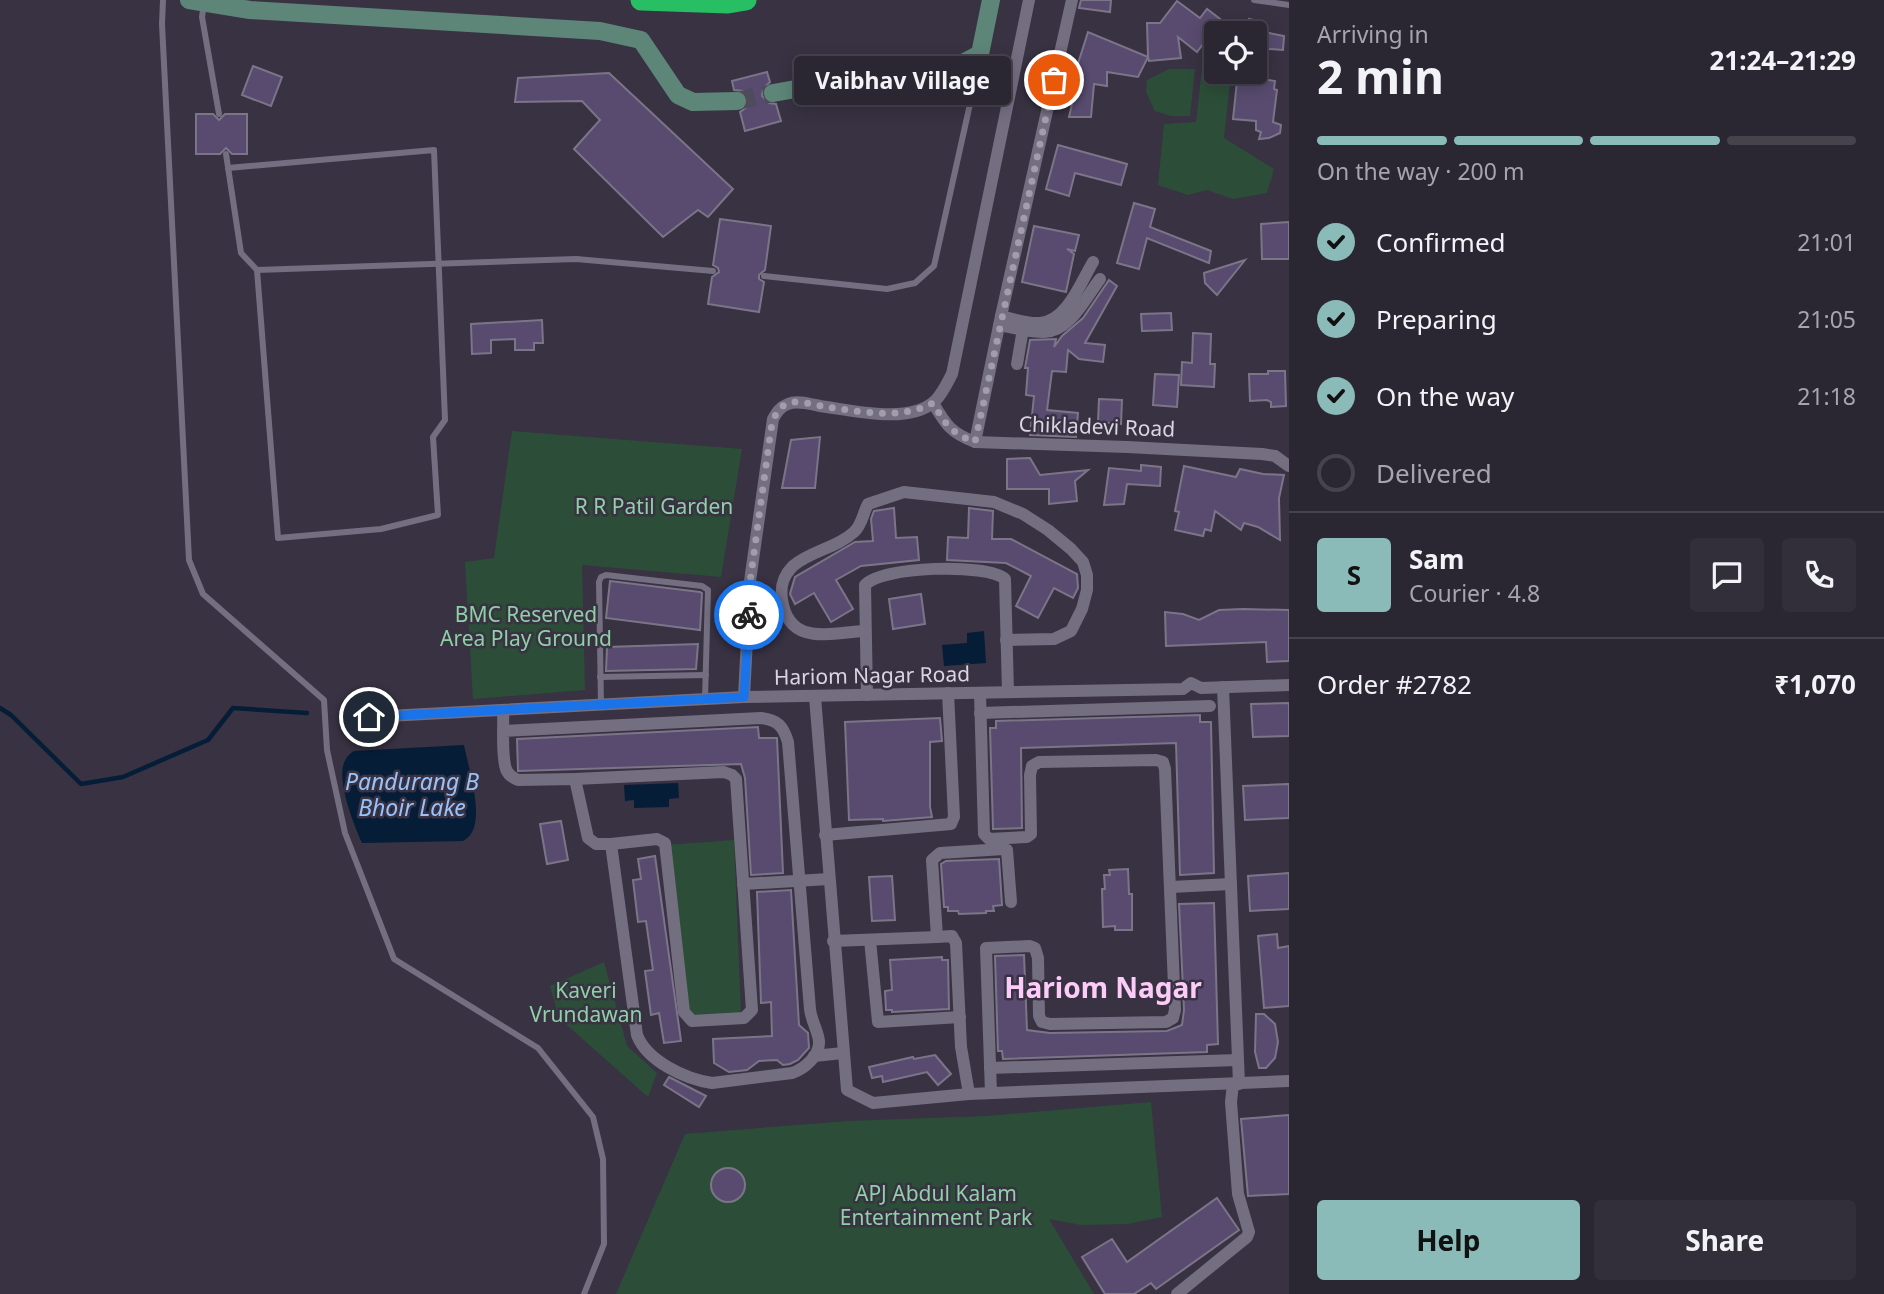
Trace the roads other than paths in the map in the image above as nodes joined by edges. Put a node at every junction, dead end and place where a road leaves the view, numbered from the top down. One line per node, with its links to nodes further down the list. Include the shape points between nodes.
1 (163, 0): 83 (lane, via 189,560 203,594 324,699 327,750 345,833 394,959 538,1048 593,1117 603,1159 604,1244)
2 (641, 0): 3 (highway, via 728,4)
3 (746, 0)
4 (991, 0): 10 (street)
5 (1029, 0): 25 (street, via 952,374)
6 (1072, 0): 22 (street)
7 (1254, 0): 9 (lane)
8 (197, 1): 12 (street, via 250,10 600,31 641,40 685,98 693,102); 13 (lane)
9 (1289, 5)
10 (981, 54): 11 (street, via 949,69); 20 (lane, via 934,266 915,284 887,289)
11 (773, 93)
12 (737, 101)
13 (219, 114)
14 (226, 154): 15 (lane)
15 (228, 168): 17 (lane, via 434,150); 18 (lane, via 241,254)
16 (1093, 262): 22 (street, via 1067,306 1049,321)
17 (440, 264): 18 (lane); 18 (lane, via 445,420 433,437 438,515 381,529 278,538); 19 (lane, via 576,259)
18 (257, 270)
19 (713, 271)
20 (764, 276)
21 (1100, 279): 23 (street, via 1063,326 1043,332)
22 (1000, 321): 23 (street); 26 (street)
23 (1023, 329): 24 (street)
24 (1017, 364)
25 (933, 403): 26 (street, via 947,427); 41 (street, via 906,413 795,402 779,408 771,429 750,582)
26 (975, 442): 27 (street, Chikladevi Road, via 1262,454)
27 (1289, 466)
28 (864, 631): 29 (street, via 865,587 870,579 939,569 986,570 1003,576 1006,582); 29 (street, via 810,634 794,627 783,608 782,580 795,564 855,531 868,504 904,492 994,502 1048,530 1083,562 1087,590 1071,631 1054,639); 40 (street)
29 (1006, 640): 37 (street)
30 (706, 675): 31 (lane); 31 (lane, via 705,587 606,575 598,582); 43 (lane)
31 (600, 677): 44 (lane)
32 (1289, 685): 33 (street, Hariom Nagar Road)
33 (1223, 687): 34 (street, Hariom Nagar Road, via 1201,688 1191,683); 60 (street)
34 (1185, 689): 35 (street, Hariom Nagar Road); 46 (street)
35 (1110, 690): 36 (street, Hariom Nagar Road); 47 (street)
36 (1056, 691): 37 (street, Hariom Nagar Road); 49 (street)
37 (1013, 692): 39 (street, Hariom Nagar Road); 50 (street)
38 (948, 693): 39 (street, Hariom Nagar Road); 40 (street, Hariom Nagar Road); 55 (street, via 951,824)
39 (980, 693): 51 (street)
40 (867, 695): 42 (street, Hariom Nagar Road)
41 (744, 697): 42 (street, Hariom Nagar Road); 43 (street, Hariom Nagar Road)
42 (815, 697): 55 (street)
43 (705, 699): 44 (street, Hariom Nagar Road)
44 (601, 705): 48 (street, Hariom Nagar Road)
45 (1210, 706): 46 (street)
46 (1184, 707): 47 (street)
47 (1110, 709): 49 (street)
48 (503, 710): 52 (street, Hariom Nagar Road); 53 (street)
49 (1057, 711): 50 (street)
50 (1019, 712): 51 (street)
51 (981, 713): 61 (street, via 986,838 1027,838 1031,834 1030,775 1039,762 1156,760 1166,769)
52 (369, 717)
53 (504, 731): 54 (street, via 506,770 511,777); 58 (street, via 772,719 784,730 788,742)
54 (575, 779): 56 (street, via 588,838 596,844); 59 (street, via 732,775 737,785)
55 (825, 835): 57 (street)
56 (611, 844): 59 (street, via 657,839 665,843 684,1012 692,1021 744,1018 752,1010); 68 (street, via 641,1045 688,1078 712,1083 792,1073 803,1069)
57 (829, 879): 58 (street); 65 (street)
58 (799, 881): 59 (street); 68 (street, via 810,1009 819,1040)
59 (743, 884)
60 (1231, 884): 61 (street); 69 (street)
61 (1171, 887): 74 (street, via 1173,1018 1166,1022 1042,1022 1035,948 988,948)
62 (1011, 902): 63 (street, via 1009,854 1004,849 935,855)
63 (937, 937): 64 (street); 66 (street, via 952,936 956,943)
64 (870, 940): 65 (street); 66 (street, via 878,1022)
65 (833, 941): 67 (street)
66 (960, 1017): 82 (street)
67 (843, 1053): 68 (street); 82 (street, via 847,1090 873,1103)
68 (814, 1056)
69 (1238, 1060): 70 (street); 76 (street)
70 (1180, 1061): 71 (street); 77 (street)
71 (1128, 1063): 72 (street); 78 (street)
72 (1075, 1065): 73 (street); 79 (street)
73 (1031, 1067): 74 (street); 80 (street)
74 (990, 1068): 81 (street)
75 (1289, 1081): 76 (street)
76 (1236, 1084): 77 (street); 84 (street, via 1231,1102 1238,1194 1249,1232)
77 (1182, 1086): 78 (street)
78 (1129, 1088): 79 (street)
79 (1077, 1090): 80 (street)
80 (1032, 1091): 81 (street)
81 (991, 1093): 82 (street)
82 (970, 1094)
83 (584, 1294)
84 (1177, 1294)

